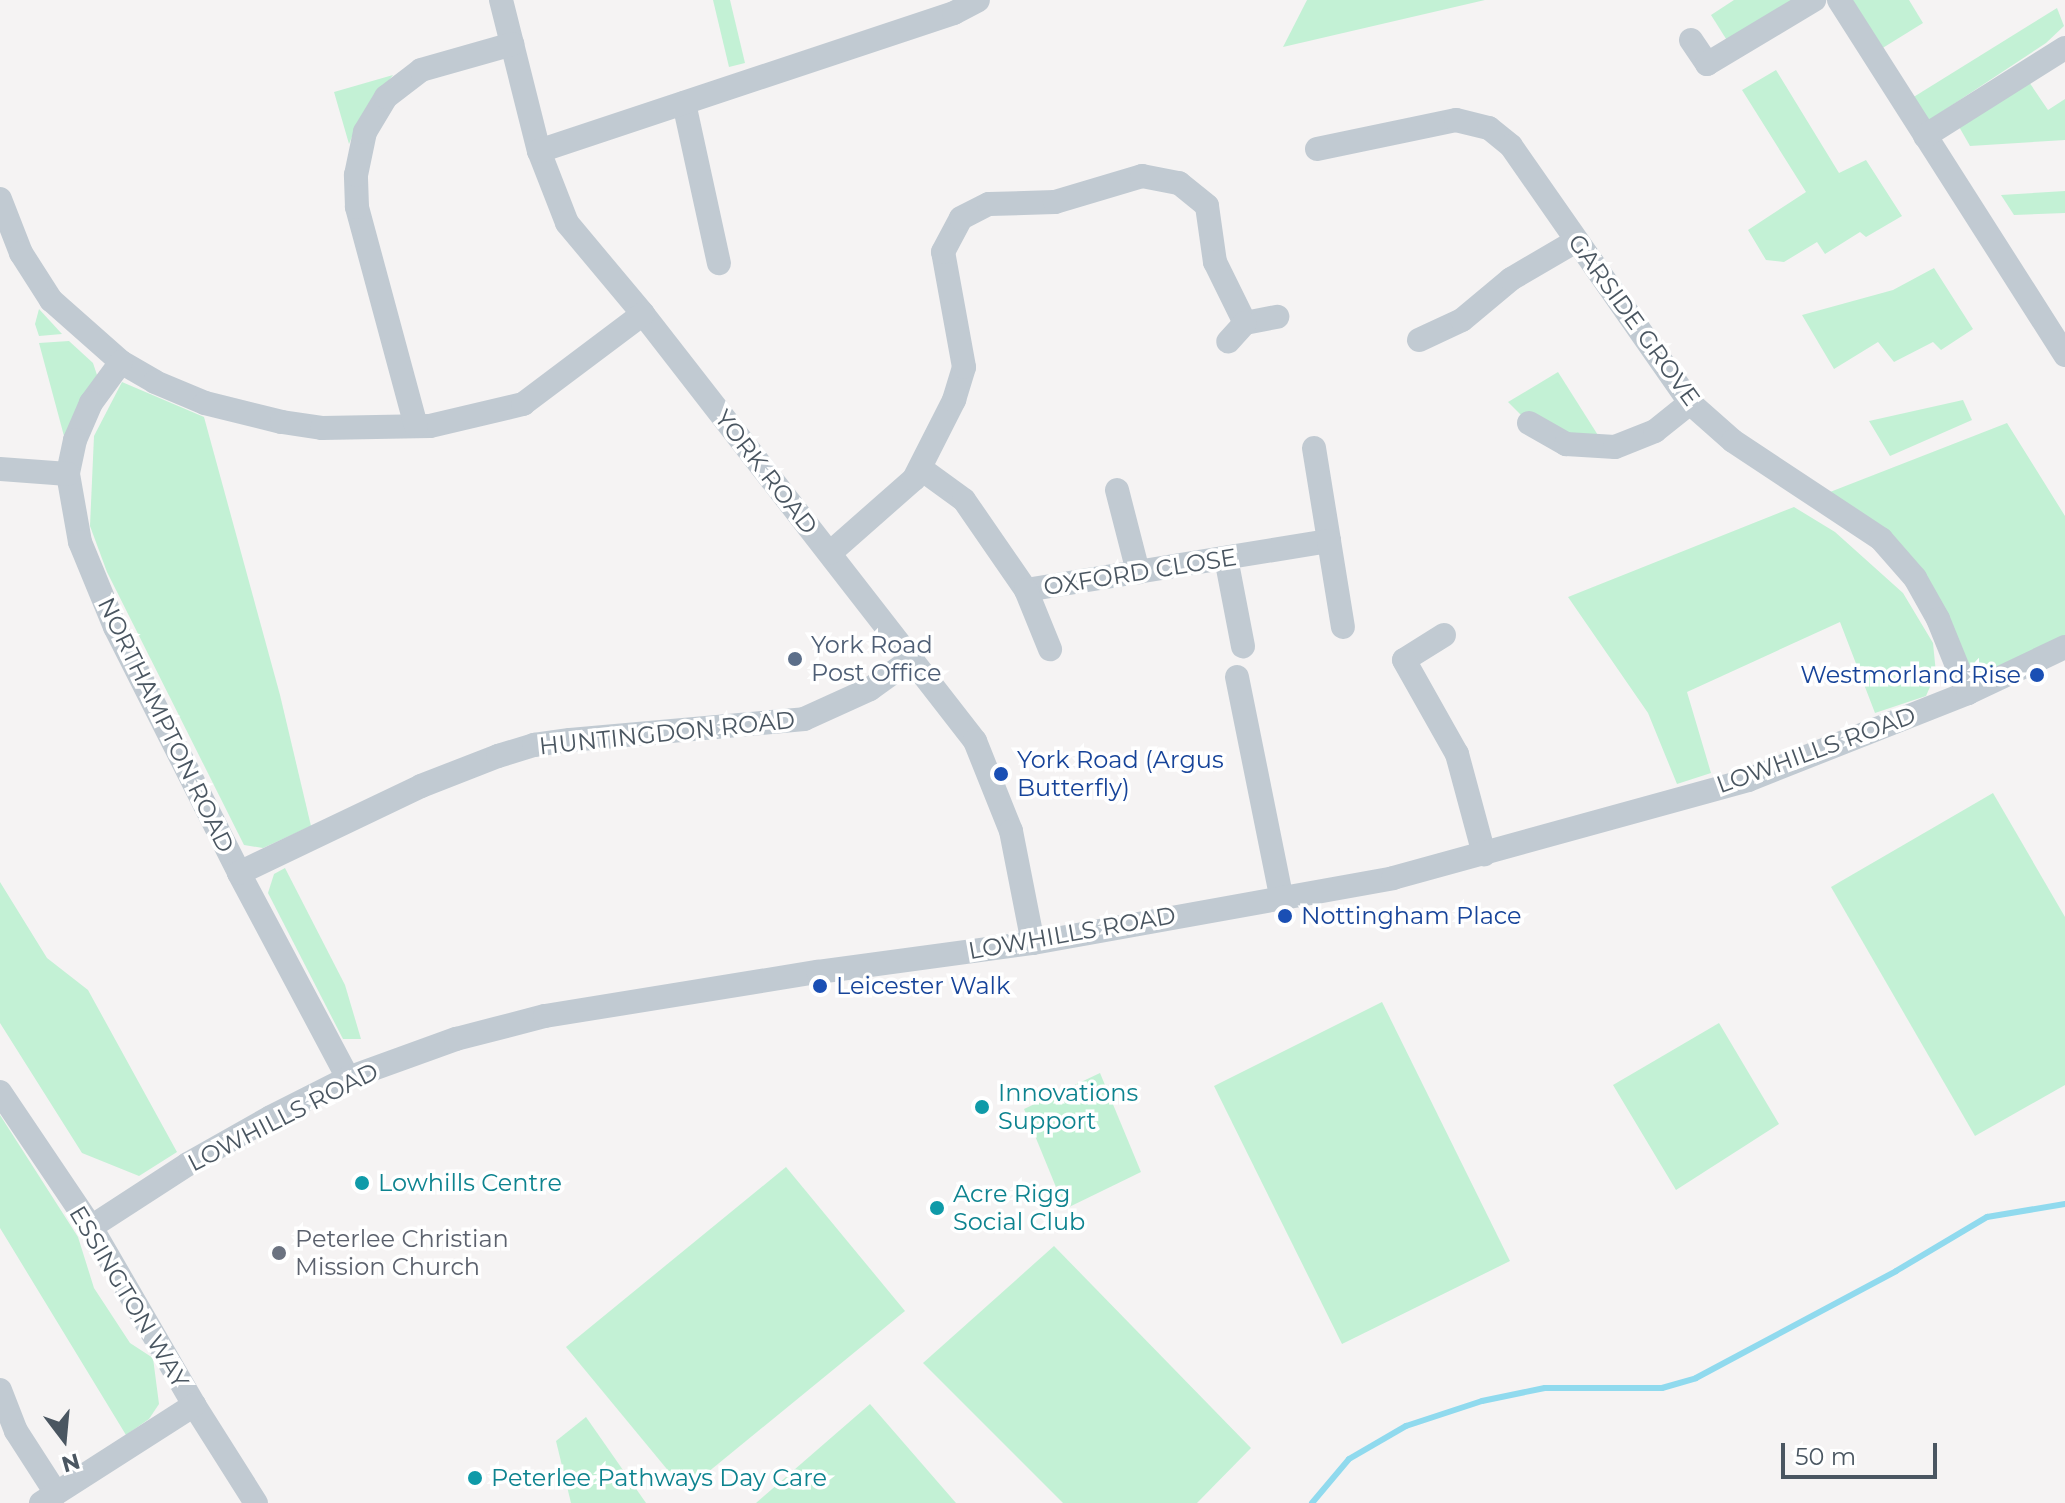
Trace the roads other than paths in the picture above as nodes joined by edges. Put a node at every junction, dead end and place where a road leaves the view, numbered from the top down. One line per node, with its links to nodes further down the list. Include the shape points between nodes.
1 (501, 0): 6 (street, YORK ROAD)
2 (978, 0): 8 (street, via 954,13)
3 (1814, 0): 5 (street, via 1707,64)
4 (1839, 0): 9 (street)
5 (1691, 40)
6 (512, 44): 11 (street, YORK ROAD); 24 (street, via 421,70 386,97 365,132 356,175 357,207)
7 (2065, 48): 9 (street)
8 (684, 103): 11 (street); 14 (street)
9 (1925, 136): 20 (street)
10 (1317, 149): 13 (street, GARSIDE GROVE, via 1456,120 1489,128 1511,146)
11 (539, 151): 15 (street, YORK ROAD, via 567,223)
12 (0, 199): 21 (street, via 21,253 51,300)
13 (1576, 241): 18 (street, via 1511,279 1462,320); 22 (street, GARSIDE GROVE)
14 (719, 263)
15 (643, 314): 24 (street, via 523,404); 31 (street, YORK ROAD)
16 (1277, 317): 17 (street)
17 (1245, 323): 19 (street); 26 (street, via 1215,262 1207,206 1179,183 1142,176 1055,202 989,204 961,218 943,252 964,367 954,400)
18 (1419, 340)
19 (1228, 342)
20 (2065, 355)
21 (121, 362): 24 (street, via 205,403 282,422 322,428); 28 (street, NORTHAMPTON ROAD, via 91,403)
22 (1690, 403): 23 (street, via 1655,431 1615,447 1566,444); 42 (street, GARSIDE GROVE, via 1733,441 1881,539 1915,578)
23 (1529, 423)
24 (416, 426)
25 (1314, 448): 30 (street)
26 (920, 468): 31 (street); 34 (street, OXFORD CLOSE, via 964,500)
27 (0, 469): 28 (street)
28 (68, 474): 44 (street, NORTHAMPTON ROAD, via 80,542 115,627)
29 (1117, 490): 33 (street)
30 (1329, 541): 32 (street, OXFORD CLOSE); 35 (street)
31 (830, 553): 40 (street, YORK ROAD)
32 (1226, 558): 33 (street, OXFORD CLOSE); 37 (street)
33 (1138, 572): 34 (street, OXFORD CLOSE)
34 (1026, 590): 39 (street)
35 (1343, 627)
36 (1444, 635): 43 (street, via 1404,660 1457,754)
37 (1243, 646)
38 (2065, 647): 42 (street, LOWHILLS ROAD)
39 (1050, 649)
40 (913, 658): 44 (street, HUNTINGDON ROAD, via 870,689 804,719 570,740 498,756 421,786); 46 (street, YORK ROAD, via 975,741 1011,831)
41 (1237, 677): 45 (street)
42 (1968, 693): 43 (street, LOWHILLS ROAD, via 1748,780)
43 (1484, 854): 45 (street, LOWHILLS ROAD, via 1393,878)
44 (239, 873): 47 (street, NORTHAMPTON ROAD)
45 (1281, 896): 46 (street, LOWHILLS ROAD)
46 (1033, 943): 47 (street, LOWHILLS ROAD, via 545,1016 456,1039)
47 (348, 1078): 49 (street, LOWHILLS ROAD, via 202,1156)
48 (0, 1092): 49 (street, ESSINGTON WAY)
49 (91, 1227): 51 (street, ESSINGTON WAY)
50 (0, 1390): 52 (street)
51 (194, 1405): 52 (street); 53 (street, ESSINGTON WAY)
52 (49, 1498)
53 (256, 1503)

